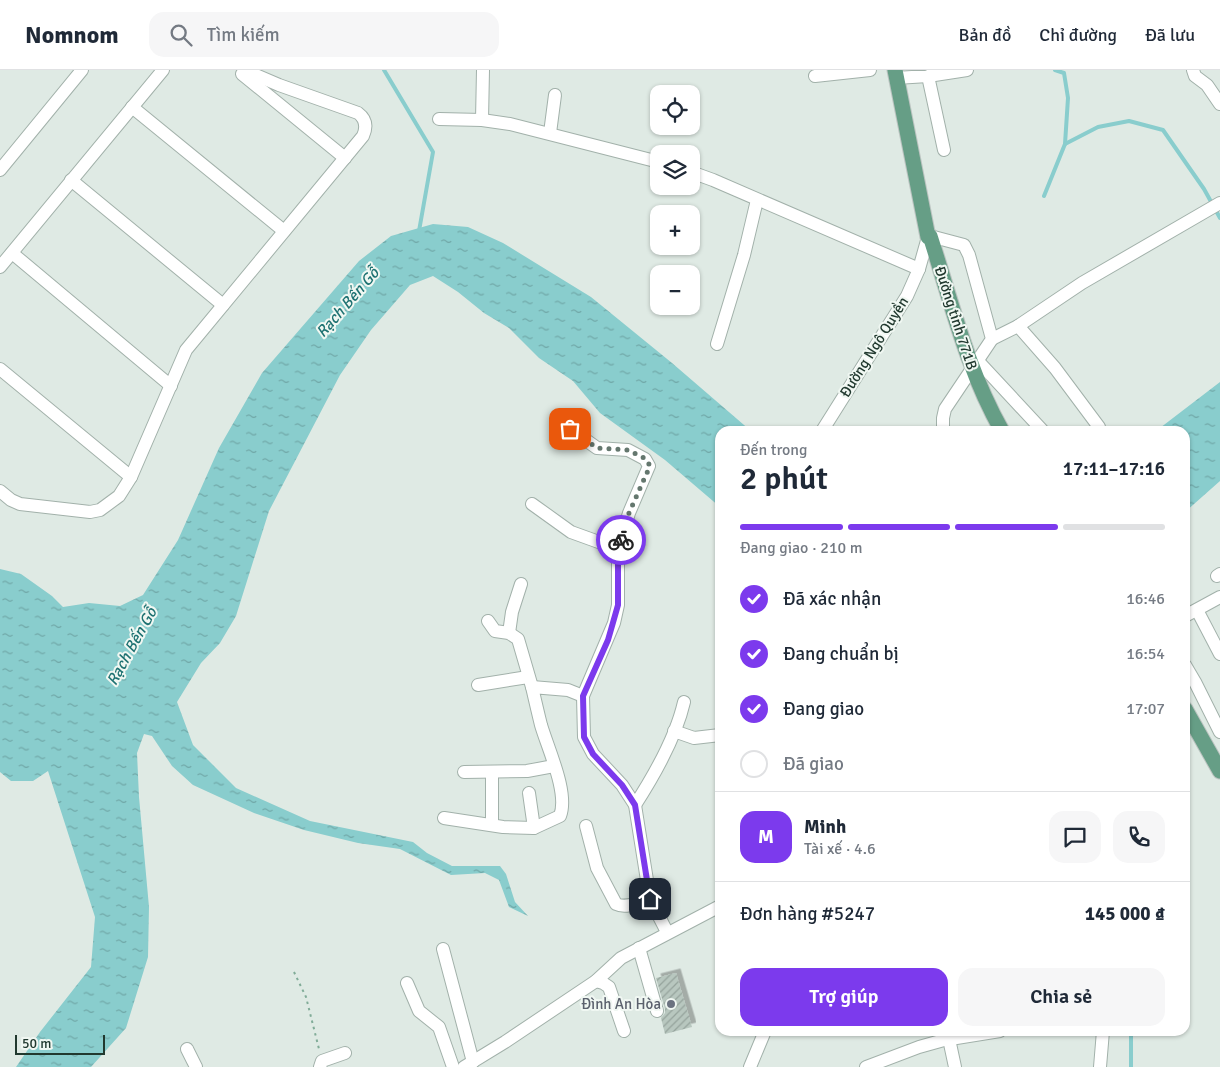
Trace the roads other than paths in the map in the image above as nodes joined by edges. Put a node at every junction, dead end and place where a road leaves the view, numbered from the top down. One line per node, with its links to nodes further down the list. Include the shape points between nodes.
1 (82, 70): 21 (street)
2 (163, 70): 14 (street)
3 (238, 70): 19 (street)
4 (244, 70): 19 (street, via 361,115 366,130)
5 (483, 70): 16 (street)
6 (870, 70): 10 (street)
7 (967, 70): 11 (street)
8 (1193, 70): 13 (street)
9 (895, 74): 11 (street); 27 (main road)
10 (815, 76)
11 (928, 76): 18 (street)
12 (555, 94): 17 (street)
13 (1220, 104)
14 (132, 107): 23 (street); 26 (street)
15 (439, 119): 16 (street)
16 (482, 120): 17 (street)
17 (550, 133): 20 (street)
18 (944, 150)
19 (345, 158): 26 (street)
20 (650, 160)
21 (0, 170)
22 (700, 175): 24 (street)
23 (72, 180): 28 (street); 31 (street)
24 (757, 200): 30 (street); 34 (street)
25 (1220, 203): 32 (street, via 1082,282)
26 (284, 231): 31 (street)
27 (929, 237): 30 (street, Đường tỉnh 771B); 33 (street, via 964,245 970,255); 35 (main road, Đường tỉnh 771B, via 959,332)
28 (12, 253): 29 (street); 37 (street)
29 (0, 267)
30 (919, 269): 39 (street, Đường Ngô Quyền, via 907,296)
31 (223, 305): 37 (street, via 186,350)
32 (1018, 326): 33 (street); 43 (street, via 1055,368)
33 (992, 339): 35 (street)
34 (717, 344)
35 (974, 364): 40 (street, via 945,408); 41 (main road, Đường tỉnh 771B, via 988,407); 42 (street)
36 (0, 369): 44 (street)
37 (170, 386): 44 (street)
38 (559, 421): 47 (street, via 597,448 628,450 641,456 650,466 629,513)
39 (825, 426)
40 (943, 426)
41 (999, 426)
42 (1038, 426)
43 (1098, 426)
44 (131, 477): 45 (street, via 114,500 95,511 20,504)
45 (0, 491)
46 (532, 504): 47 (street, via 572,532)
47 (618, 549): 58 (street, via 616,614)
48 (522, 584): 53 (street)
49 (1220, 597): 50 (street)
50 (1197, 610): 51 (street); 54 (street)
51 (1190, 614)
52 (488, 621): 53 (street, via 495,631)
53 (508, 633): 56 (street, via 518,640)
54 (1220, 654)
55 (1190, 674): 62 (street)
56 (530, 682): 57 (street); 58 (street); 64 (street)
57 (478, 685)
58 (583, 696): 69 (street, via 584,737 588,747)
59 (684, 702): 61 (street)
60 (1190, 718): 65 (main road)
61 (674, 730): 63 (street, via 694,738); 69 (street, via 652,779)
62 (1220, 732)
63 (715, 736)
64 (554, 766): 67 (street); 73 (street, via 563,809 560,816)
65 (1220, 771)
66 (464, 772): 67 (street)
67 (492, 772): 71 (street)
68 (529, 793): 73 (street)
69 (635, 805): 74 (street)
70 (444, 818): 71 (street)
71 (492, 825): 73 (street)
72 (586, 826): 74 (street, via 597,868 616,904 621,906)
73 (534, 828)
74 (650, 899): 76 (street)
75 (715, 908): 76 (street)
76 (668, 932): 77 (street)
77 (639, 948): 79 (street, via 621,958); 81 (street)
78 (443, 949): 89 (street)
79 (596, 981): 82 (street, via 609,988); 89 (street)
80 (407, 983): 91 (street, via 419,1011 439,1027)
81 (657, 1011)
82 (624, 1031)
83 (763, 1036): 92 (street)
84 (1103, 1036): 95 (street)
85 (946, 1037): 93 (street); 94 (street)
86 (187, 1048): 90 (street)
87 (344, 1053): 88 (street)
88 (321, 1064)
89 (468, 1064)
90 (196, 1067)
91 (453, 1067)
92 (750, 1067)
93 (866, 1067)
94 (954, 1067)
95 (1100, 1067)

